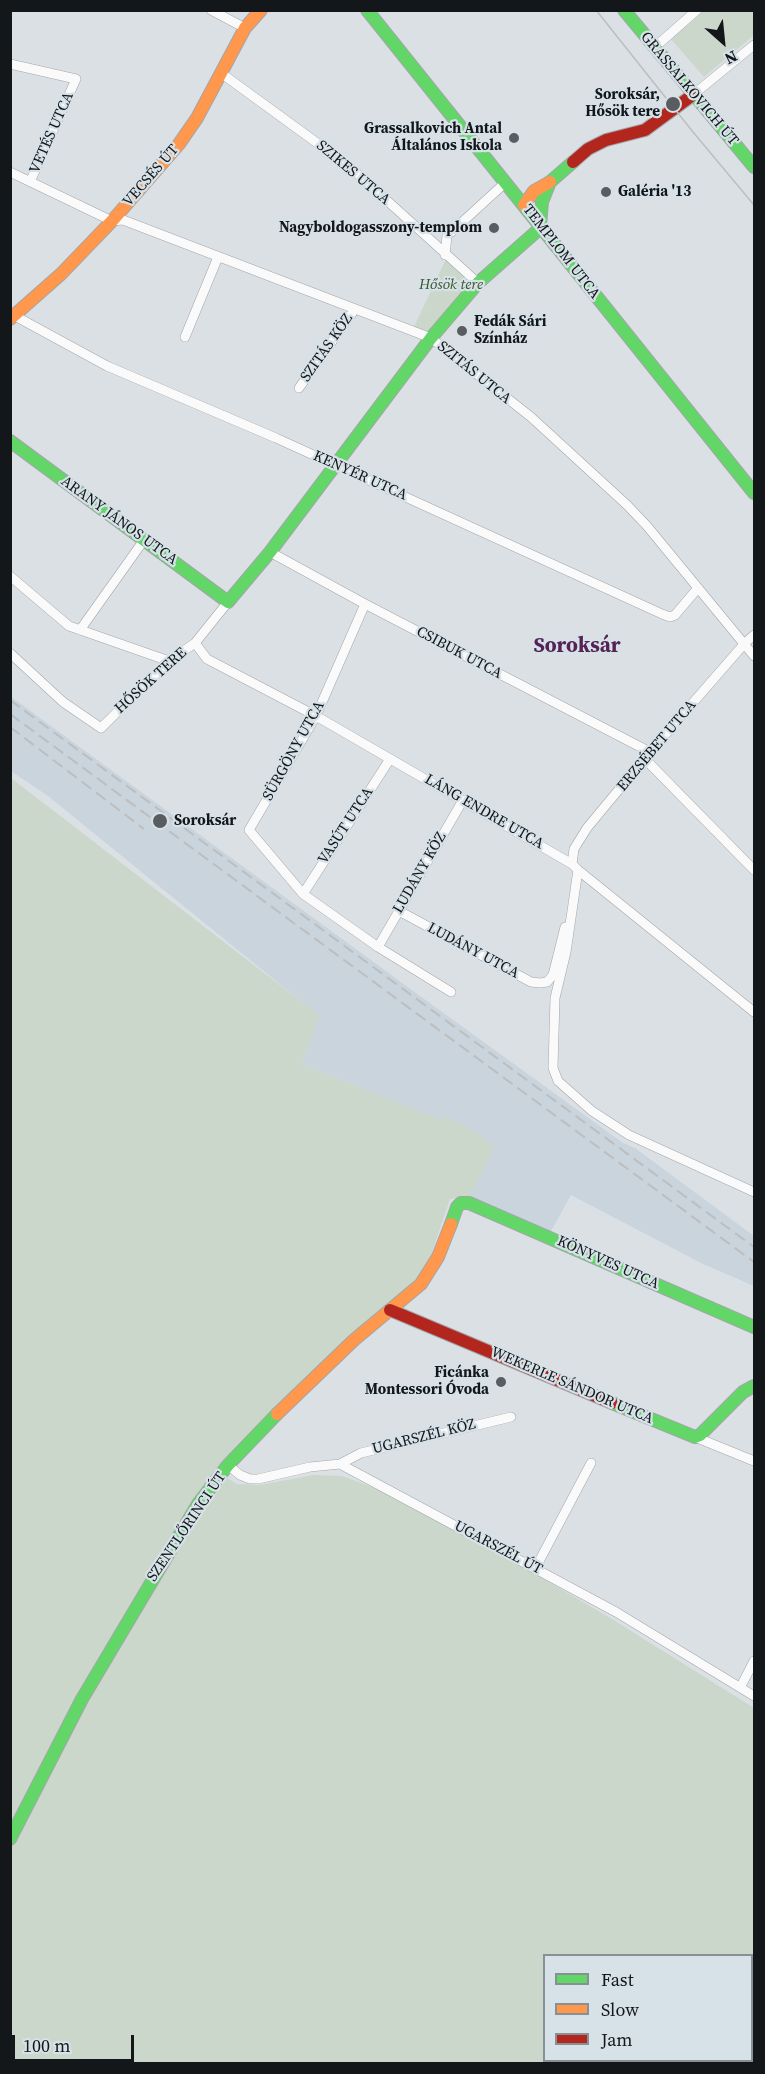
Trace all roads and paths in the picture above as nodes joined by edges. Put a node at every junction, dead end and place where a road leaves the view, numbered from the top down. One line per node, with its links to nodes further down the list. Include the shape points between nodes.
1 (211, 10): 6 (street)
2 (261, 10): 6 (street, VECSÉS ÚT)
3 (367, 10): 15 (street, TEMPLOM UTCA)
4 (624, 10): 8 (street, GRASSALKOVICH ÚT)
5 (697, 10): 8 (street)
6 (245, 28): 10 (street, VECSÉS ÚT)
7 (754, 45): 11 (street)
8 (655, 47): 11 (street, GRASSALKOVICH ÚT)
9 (10, 64): 14 (street, VETÉS UTCA, via 76,79)
10 (221, 74): 18 (street, VECSÉS ÚT, via 179,144); 20 (street, SZIKES UTCA, via 350,167)
11 (694, 94): 12 (street, GRASSALKOVICH ÚT); 16 (street, via 645,130 588,149)
12 (754, 167)
13 (10, 172): 14 (street, SZITÁS UTCA)
14 (30, 182): 18 (street, SZITÁS UTCA)
15 (506, 182): 17 (street, TEMPLOM UTCA); 20 (street, via 447,236)
16 (550, 182): 17 (street, via 530,194); 19 (street, via 542,202)
17 (524, 205): 19 (street, TEMPLOM UTCA)
18 (112, 221): 21 (street, SZITÁS UTCA, via 123,220); 24 (street, VECSÉS ÚT)
19 (540, 226): 22 (street, HŐSÖK TERE); 30 (street, TEMPLOM UTCA)
20 (445, 255): 22 (street, SZIKES UTCA)
21 (218, 257): 23 (street, SZITÁS UTCA); 25 (street)
22 (478, 283): 26 (street, HŐSÖK TERE)
23 (355, 309): 26 (street, SZITÁS UTCA); 27 (street, SZITÁS KÖZ)
24 (13, 317): 29 (street, KENYÉR UTCA, via 107,366)
25 (185, 337)
26 (431, 338): 29 (street, HŐSÖK TERE); 34 (street, SZITÁS UTCA, via 531,417 614,492)
27 (300, 388)
28 (10, 441): 31 (street, ARANY JÁNOS UTCA)
29 (335, 465): 32 (street, HŐSÖK TERE); 34 (street, KENYÉR UTCA, via 670,617)
30 (754, 493)
31 (144, 540): 35 (street, ARANY JÁNOS UTCA); 37 (street)
32 (270, 552): 35 (street, HŐSÖK TERE); 36 (street, CSIBUK UTCA)
33 (10, 576): 37 (street, via 69,626)
34 (698, 588): 40 (street, SZITÁS UTCA)
35 (228, 602): 39 (street, HŐSÖK TERE)
36 (365, 604): 44 (street, SÜRGÖNY UTCA); 45 (street, CSIBUK UTCA)
37 (80, 630): 43 (street)
38 (754, 635): 40 (street, ERZSÉBET UTCA)
39 (195, 643): 43 (street, HŐSÖK TERE); 44 (street, LÁNG ENDRE UTCA, via 207,659)
40 (745, 643): 42 (street, SZITÁS UTCA); 45 (street, ERZSÉBET UTCA)
41 (10, 653): 43 (street, HŐSÖK TERE, via 63,702 101,728)
42 (754, 656)
43 (168, 661)
44 (316, 716): 46 (street, LÁNG ENDRE UTCA); 50 (street, SÜRGÖNY UTCA, via 249,830)
45 (647, 756): 48 (street, ERZSÉBET UTCA, via 587,828 574,849); 49 (street, CSIBUK UTCA)
46 (390, 759): 47 (street, LÁNG ENDRE UTCA); 50 (street, VASÚT UTCA)
47 (463, 800): 48 (street, LÁNG ENDRE UTCA); 51 (street, LUDÁNY KÖZ)
48 (575, 867): 52 (street, ERZSÉBET UTCA); 55 (street, LÁNG ENDRE UTCA)
49 (754, 870)
50 (303, 894): 53 (street)
51 (399, 911): 52 (street, LUDÁNY UTCA, via 531,982 540,983 553,975 566,921); 53 (street, LUDÁNY KÖZ)
52 (573, 913): 56 (street, ERZSÉBET UTCA, via 555,998 553,1068 558,1081 622,1131)
53 (378, 947): 54 (street)
54 (451, 992)
55 (754, 1012)
56 (754, 1192)
57 (462, 1203): 58 (street, SZENTLŐRINCI ÚT, via 431,1270 421,1284); 59 (street, KÖNYVES UTCA)
58 (390, 1310): 62 (street, WEKERLE SÁNDOR UTCA); 66 (street, SZENTLŐRINCI ÚT, via 301,1389)
59 (754, 1327)
60 (754, 1386): 62 (street)
61 (511, 1417): 65 (street, UGARSZÉL KÖZ, via 361,1453)
62 (695, 1437): 63 (street, WEKERLE SÁNDOR UTCA)
63 (754, 1461)
64 (591, 1463): 67 (street)
65 (340, 1464): 66 (street, via 258,1479 240,1475); 67 (street, UGARSZÉL ÚT)
66 (228, 1466): 71 (street, SZENTLŐRINCI ÚT, via 198,1504 82,1699)
67 (536, 1569): 69 (street, UGARSZÉL ÚT)
68 (754, 1660): 69 (street)
69 (741, 1686): 70 (street, UGARSZÉL ÚT)
70 (754, 1696)
71 (10, 1839)

